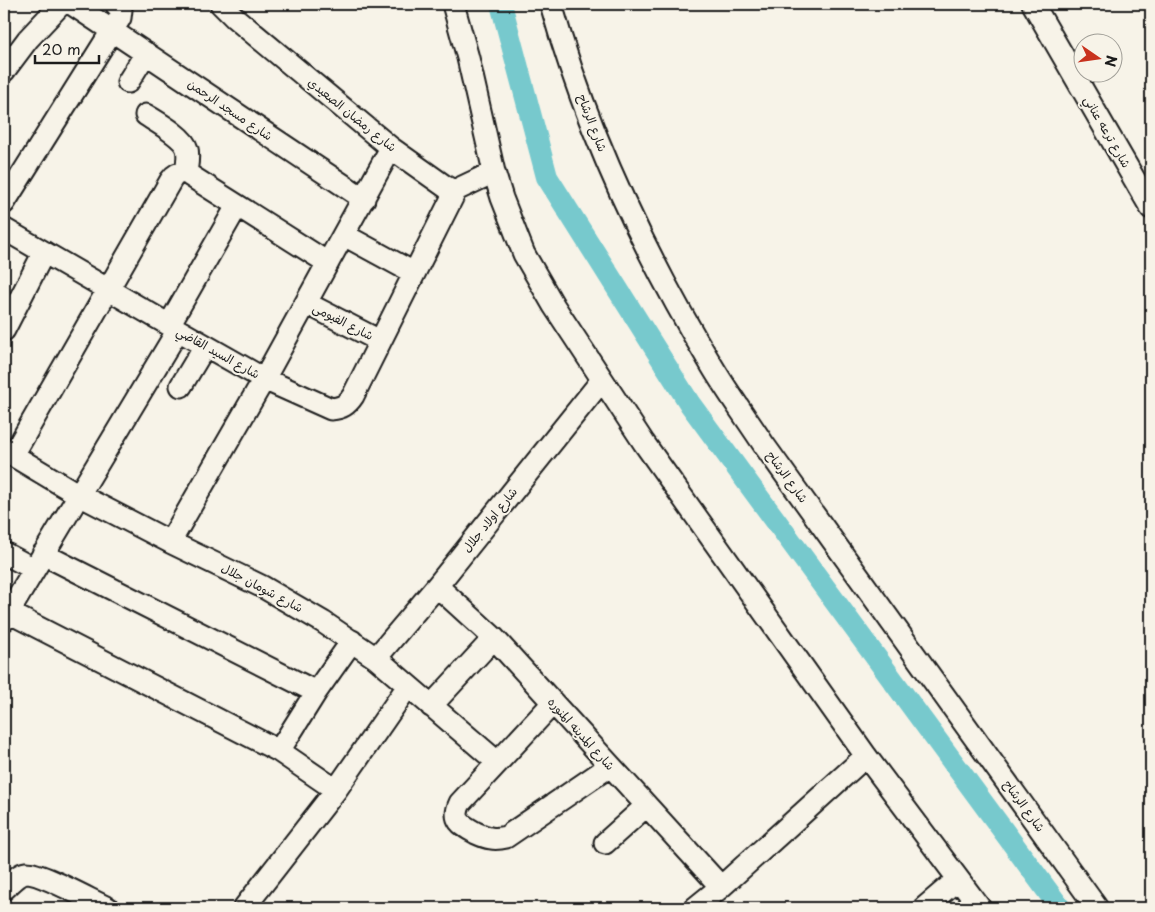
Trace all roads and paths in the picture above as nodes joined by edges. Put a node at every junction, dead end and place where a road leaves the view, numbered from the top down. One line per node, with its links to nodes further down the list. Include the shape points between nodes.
1 (61, 4): 10 (street)
2 (72, 4): 8 (street, شارع مسجد الرحمن)
3 (116, 4): 8 (street, via 121,13)
4 (221, 4): 13 (street, شارع رمضان الصعيدي)
5 (453, 4): 14 (street)
6 (552, 4): 64 (street, شارع الرشاح, via 589,118 625,204 666,287 713,368 764,445)
7 (1033, 4): 20 (street, شارع ترعه عناني)
8 (112, 30): 9 (street, شارع مسجد الرحمن); 18 (street)
9 (146, 54): 11 (street); 17 (street, شارع مسجد الرحمن)
10 (4, 71)
11 (128, 82)
12 (146, 115): 15 (street, via 184,142 188,149)
13 (391, 148): 16 (street, شارع رمضان الصعيدي, via 446,187); 17 (street)
14 (494, 172): 16 (street); 33 (street, via 524,254)
15 (186, 173): 19 (street); 26 (street, via 174,176)
16 (456, 190): 25 (street)
17 (364, 199): 22 (street)
18 (4, 203)
19 (237, 206): 24 (street); 28 (street)
20 (1151, 208)
21 (4, 229): 23 (street, شارع السيد القاضي)
22 (344, 235): 24 (street); 25 (street)
23 (44, 252): 26 (street, شارع السيد القاضي); 29 (street)
24 (328, 264): 27 (street)
25 (414, 273): 30 (street)
26 (108, 289): 28 (street, شارع السيد القاضي); 35 (street)
27 (306, 303): 30 (street, شارع الفيومى); 32 (street)
28 (174, 328): 31 (street, شارع السيد القاضي); 36 (street)
29 (4, 330)
30 (380, 341): 32 (street, شارع السيد القاضي, via 349,402 338,409 331,409)
31 (206, 346): 32 (street, شارع السيد القاضي); 34 (street)
32 (264, 379): 37 (street)
33 (602, 380): 40 (street, شارع اولاد جلال); 50 (street)
34 (181, 386)
35 (8, 452): 36 (street, شارع شومان جلال)
36 (79, 495): 37 (street, شارع شومان جلال); 39 (street)
37 (170, 542): 43 (street, شارع شومان جلال, via 263,587)
38 (4, 553): 39 (street)
39 (39, 562): 41 (street); 46 (street)
40 (437, 586): 42 (street, شارع المدينه المنوره); 44 (street, شارع اولاد جلال)
41 (6, 616): 49 (street)
42 (494, 638): 47 (street, شارع المدينه المنوره); 48 (street)
43 (352, 641): 44 (street, شارع شومان جلال); 46 (street)
44 (376, 658): 45 (street, شارع شومان جلال)
45 (408, 686): 48 (street, شارع شومان جلال); 53 (street)
46 (316, 692): 49 (street)
47 (553, 703): 51 (street); 52 (street, شارع المدينه المنوره)
48 (431, 706): 51 (street, شارع شومان جلال)
49 (279, 751): 53 (street)
50 (866, 756): 56 (street); 57 (street)
51 (497, 762): 52 (street, via 457,809 463,826 490,839 506,837)
52 (610, 766): 54 (street, شارع المدينه المنوره)
53 (336, 790): 60 (street)
54 (646, 806): 55 (street); 57 (street, شارع المدينه المنوره)
55 (605, 842)
56 (958, 879): 62 (street); 63 (street)
57 (721, 887): 61 (street)
58 (4, 889): 59 (street, via 25,873 38,875)
59 (108, 908)
60 (244, 908)
61 (695, 908)
62 (924, 908)
63 (980, 908)
64 (1098, 908)

